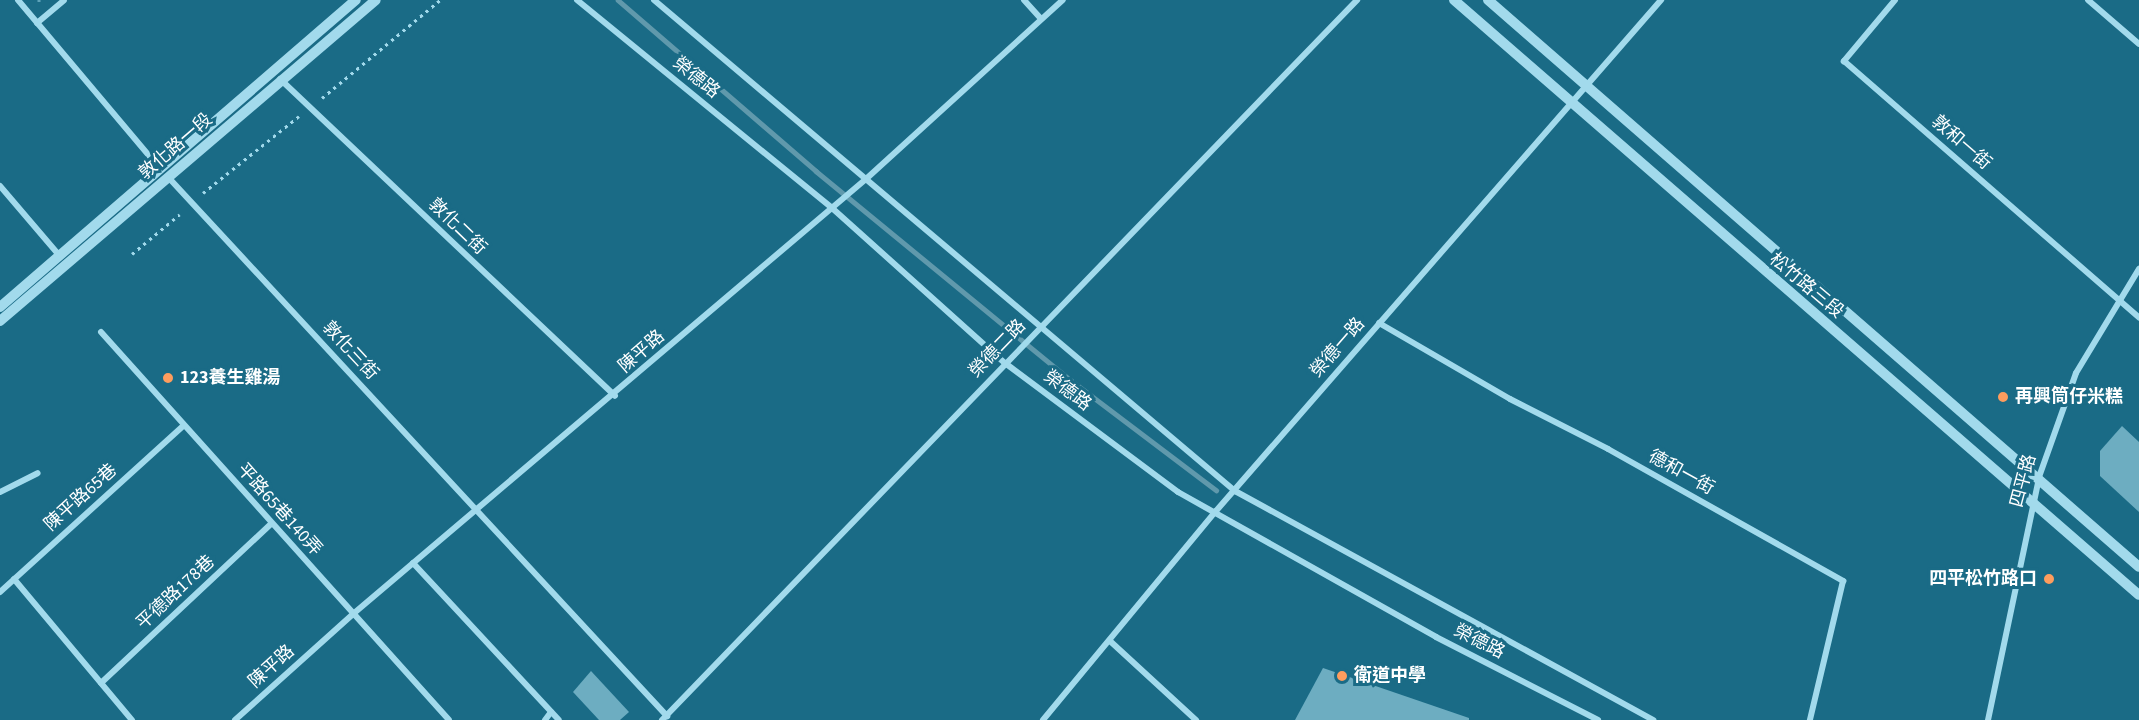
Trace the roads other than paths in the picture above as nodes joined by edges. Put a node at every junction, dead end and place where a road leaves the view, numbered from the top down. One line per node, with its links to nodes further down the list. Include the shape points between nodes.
1 (18, 0): 16 (street, 敦化三街)
2 (64, 0): 16 (street)
3 (356, 0): 21 (street, 敦化路一段)
4 (376, 0): 18 (street, 敦化路一段)
5 (577, 0): 24 (street, 榮德路)
6 (654, 0): 22 (street, 榮德路)
7 (1024, 0): 15 (street)
8 (1063, 0): 15 (street, 陳平路)
9 (1357, 0): 32 (street, 榮德二路)
10 (1454, 0): 20 (street, 松竹路三段)
11 (1488, 0): 19 (street, 松竹路三段)
12 (1661, 0): 19 (street, 榮德一路)
13 (1895, 0): 27 (street, 敦和一街, via 1844,61)
14 (2088, 0): 17 (street)
15 (1041, 19): 22 (street, 陳平路)
16 (37, 23): 21 (street, 敦化三街)
17 (2139, 44)
18 (280, 79): 21 (street, 敦化路一段); 35 (street, 敦化二街)
19 (1587, 86): 20 (street, 榮德一路); 38 (street, 松竹路三段)
20 (1573, 103): 31 (street, 榮德一路); 41 (street, 松竹路三段)
21 (163, 172): 25 (street, 敦化路一段); 30 (street, 敦化路一段); 42 (street, 敦化三街)
22 (866, 179): 24 (street, 陳平路); 32 (street, 榮德路)
23 (0, 186): 25 (street)
24 (832, 208): 34 (street, 榮德路); 35 (street, 陳平路)
25 (59, 255): 28 (street, 敦化路一段)
26 (2139, 269): 27 (street, 四平路)
27 (2119, 299): 29 (street); 38 (street, 四平路, via 2076,373)
28 (0, 307)
29 (2139, 317)
30 (0, 321)
31 (1379, 323): 39 (street, 榮德一路); 64 (street, 德和一街, via 1843,581)
32 (1039, 328): 34 (street, 榮德二路); 39 (street, 榮德路)
33 (101, 332): 36 (street, 平路65巷140弄)
34 (1005, 363): 43 (street, 榮德路, via 1178,492); 54 (street, 榮德二路)
35 (615, 396): 42 (street, 陳平路)
36 (182, 427): 44 (street, 平路65巷140弄); 47 (street, 陳平路65巷)
37 (38, 473): 40 (street)
38 (2038, 477): 41 (street, 四平路); 46 (street, 松竹路三段)
39 (1235, 491): 43 (street, 榮德一路); 63 (street, 榮德路)
40 (0, 492)
41 (2032, 503): 49 (street, 松竹路三段); 65 (street, 四平路)
42 (476, 509): 45 (street, 陳平路); 54 (street, 敦化三街)
43 (1216, 511): 51 (street, 榮德一路); 62 (street, 榮德路, via 1436,637)
44 (271, 524): 50 (street, 平路65巷140弄); 52 (street, 平德路178巷)
45 (413, 563): 50 (street, 陳平路); 53 (street)
46 (2139, 567)
47 (14, 579): 48 (street, 陳平路65巷); 52 (street)
48 (0, 592)
49 (2139, 595)
50 (353, 614): 56 (street, 陳平路); 57 (street, 平路65巷140弄)
51 (1110, 641): 60 (street, 榮德一路); 61 (street)
52 (101, 683): 55 (street)
53 (551, 712): 58 (street); 59 (street)
54 (664, 718)
55 (132, 720)
56 (235, 720)
57 (450, 720)
58 (545, 720)
59 (559, 720)
60 (1044, 720)
61 (1196, 720)
62 (1598, 720)
63 (1654, 720)
64 (1810, 720)
65 (1988, 720)

